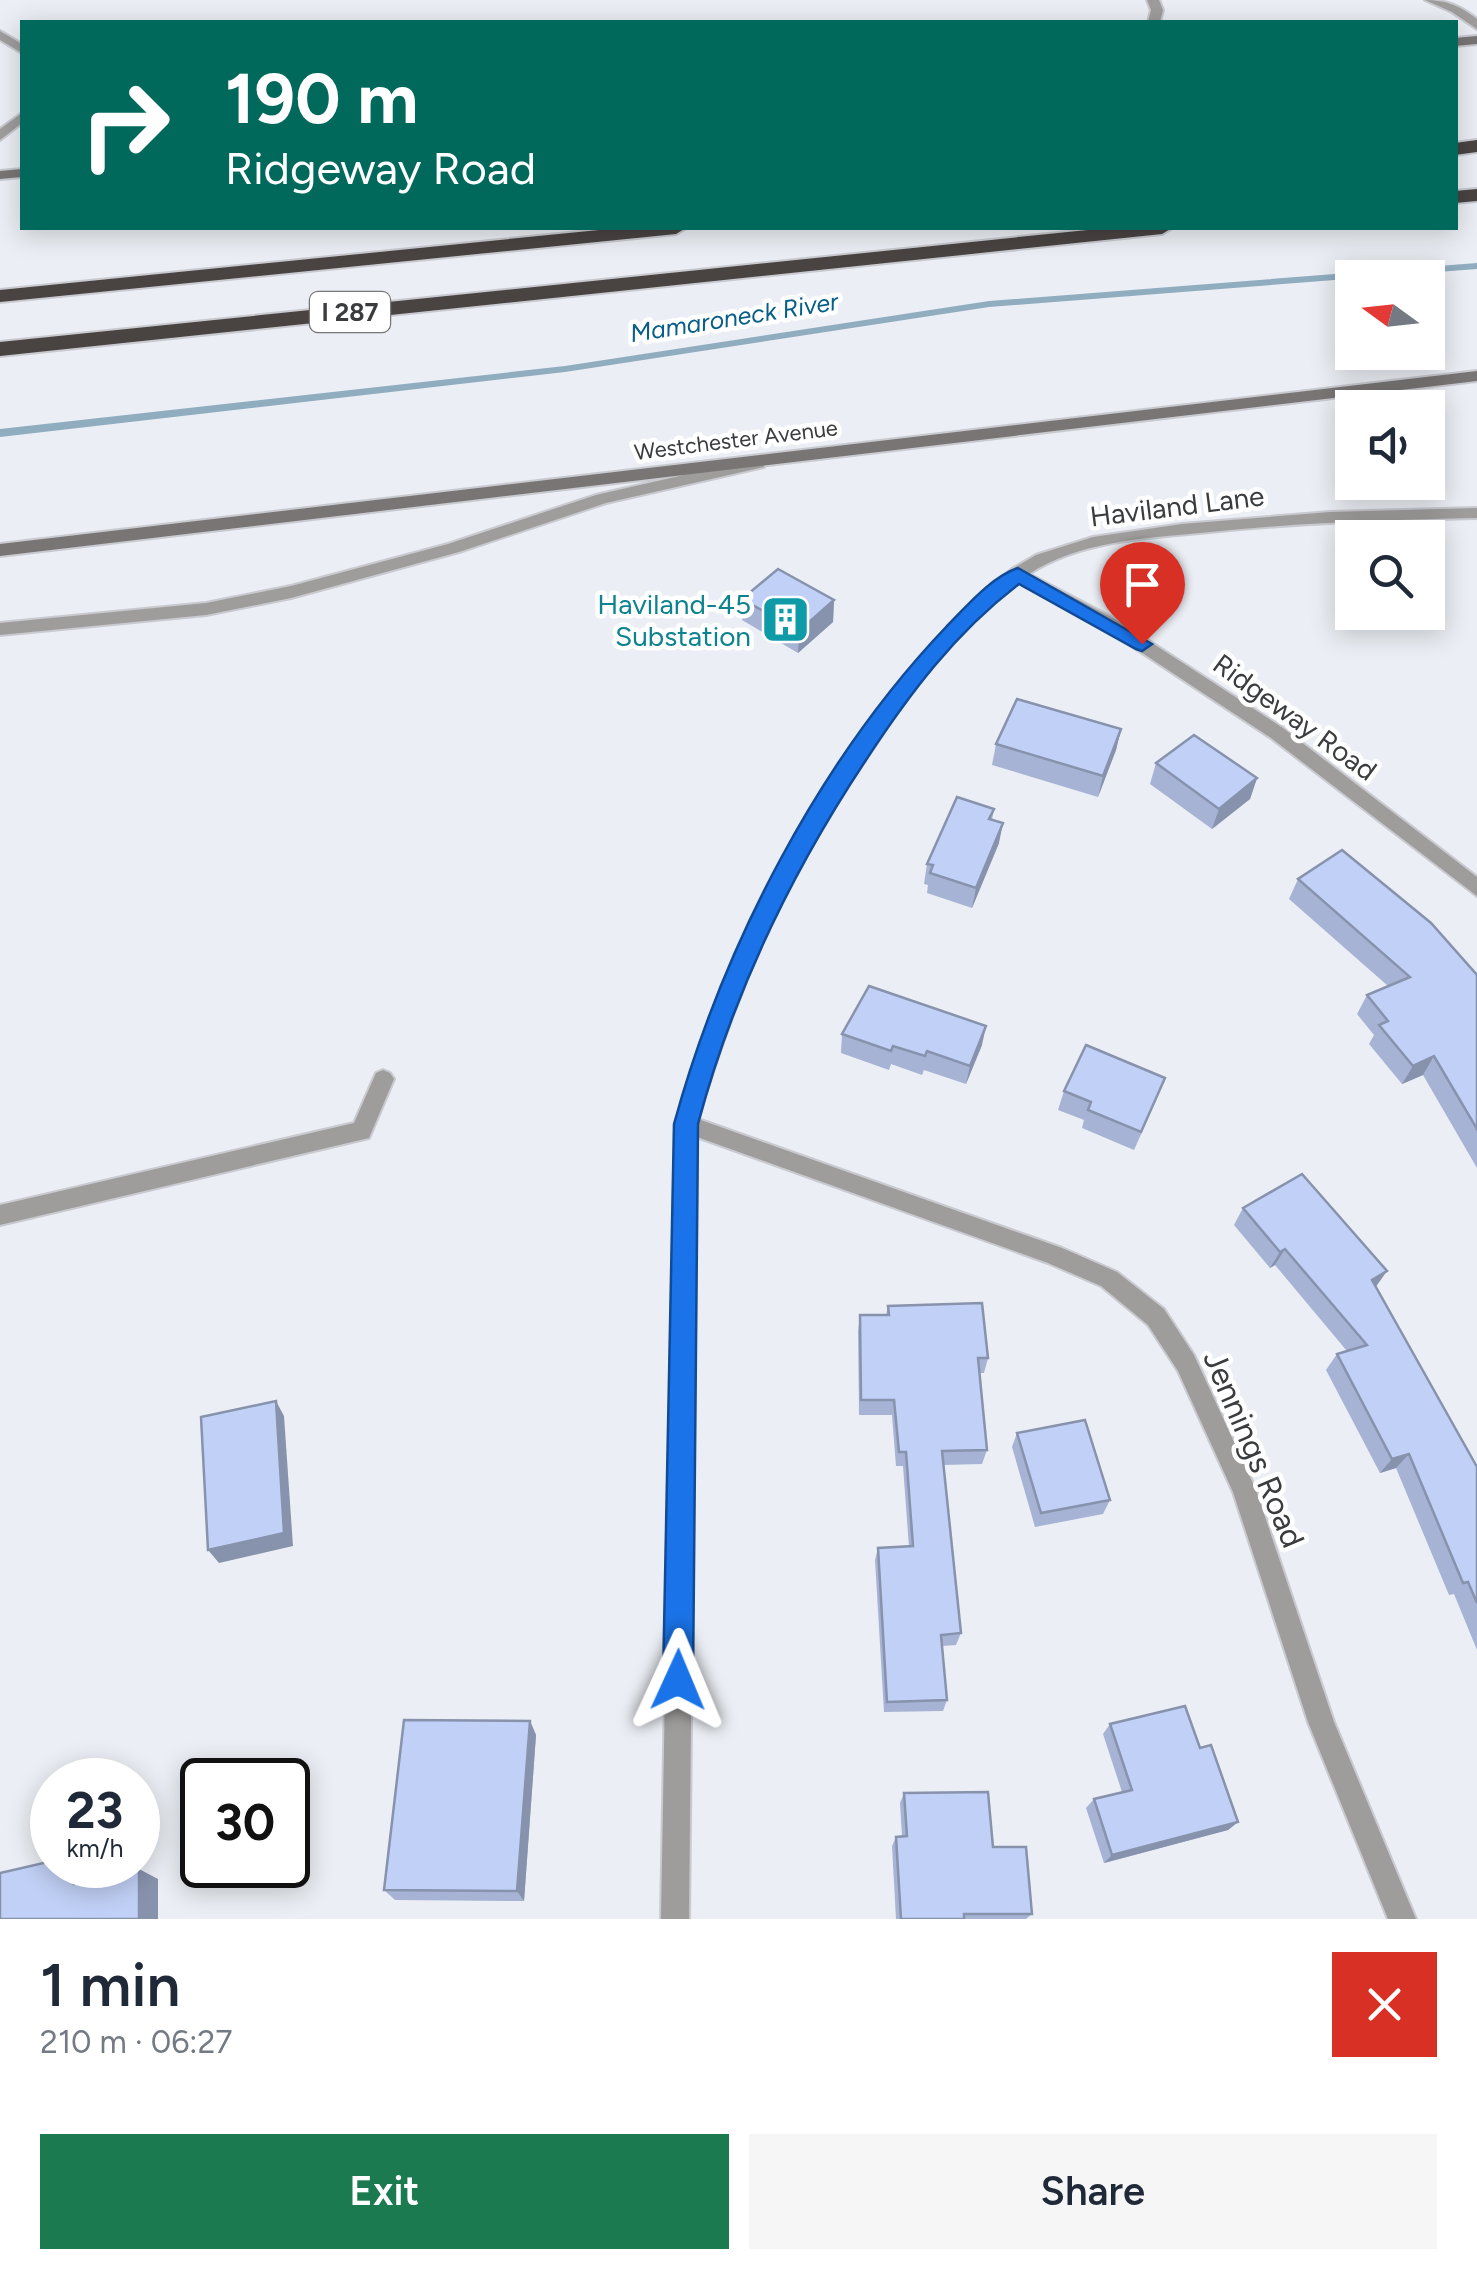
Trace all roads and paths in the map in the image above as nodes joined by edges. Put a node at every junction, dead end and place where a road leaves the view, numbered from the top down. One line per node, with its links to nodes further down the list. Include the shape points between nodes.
1 (1432, 0): 2 (street)
2 (1477, 24)
3 (20, 119): 4 (street)
4 (0, 136)
5 (656, 230): 7 (highway, I 287)
6 (1143, 230): 8 (highway, I 287)
7 (0, 296)
8 (0, 349)
9 (1477, 376): 10 (main road, Westchester Avenue)
10 (788, 457): 12 (main road, Westchester Avenue); 14 (street, via 602,499 291,592 206,609)
11 (1477, 513): 13 (street, Haviland Lane, via 1136,535 1076,547)
12 (0, 550)
13 (1018, 575): 15 (street, Ridgeway Road, via 1109,623 1263,724); 17 (street, Haviland Lane, via 911,676 807,830 706,1049)
14 (0, 629)
15 (1477, 888)
16 (383, 1079): 18 (street, via 361,1132)
17 (686, 1124): 19 (street, Haviland Lane); 20 (street, Jennings Road, via 1054,1255 1109,1280 1156,1317 1186,1362 1244,1490 1320,1722)
18 (0, 1215)
19 (675, 1919)
20 (1402, 1919)

